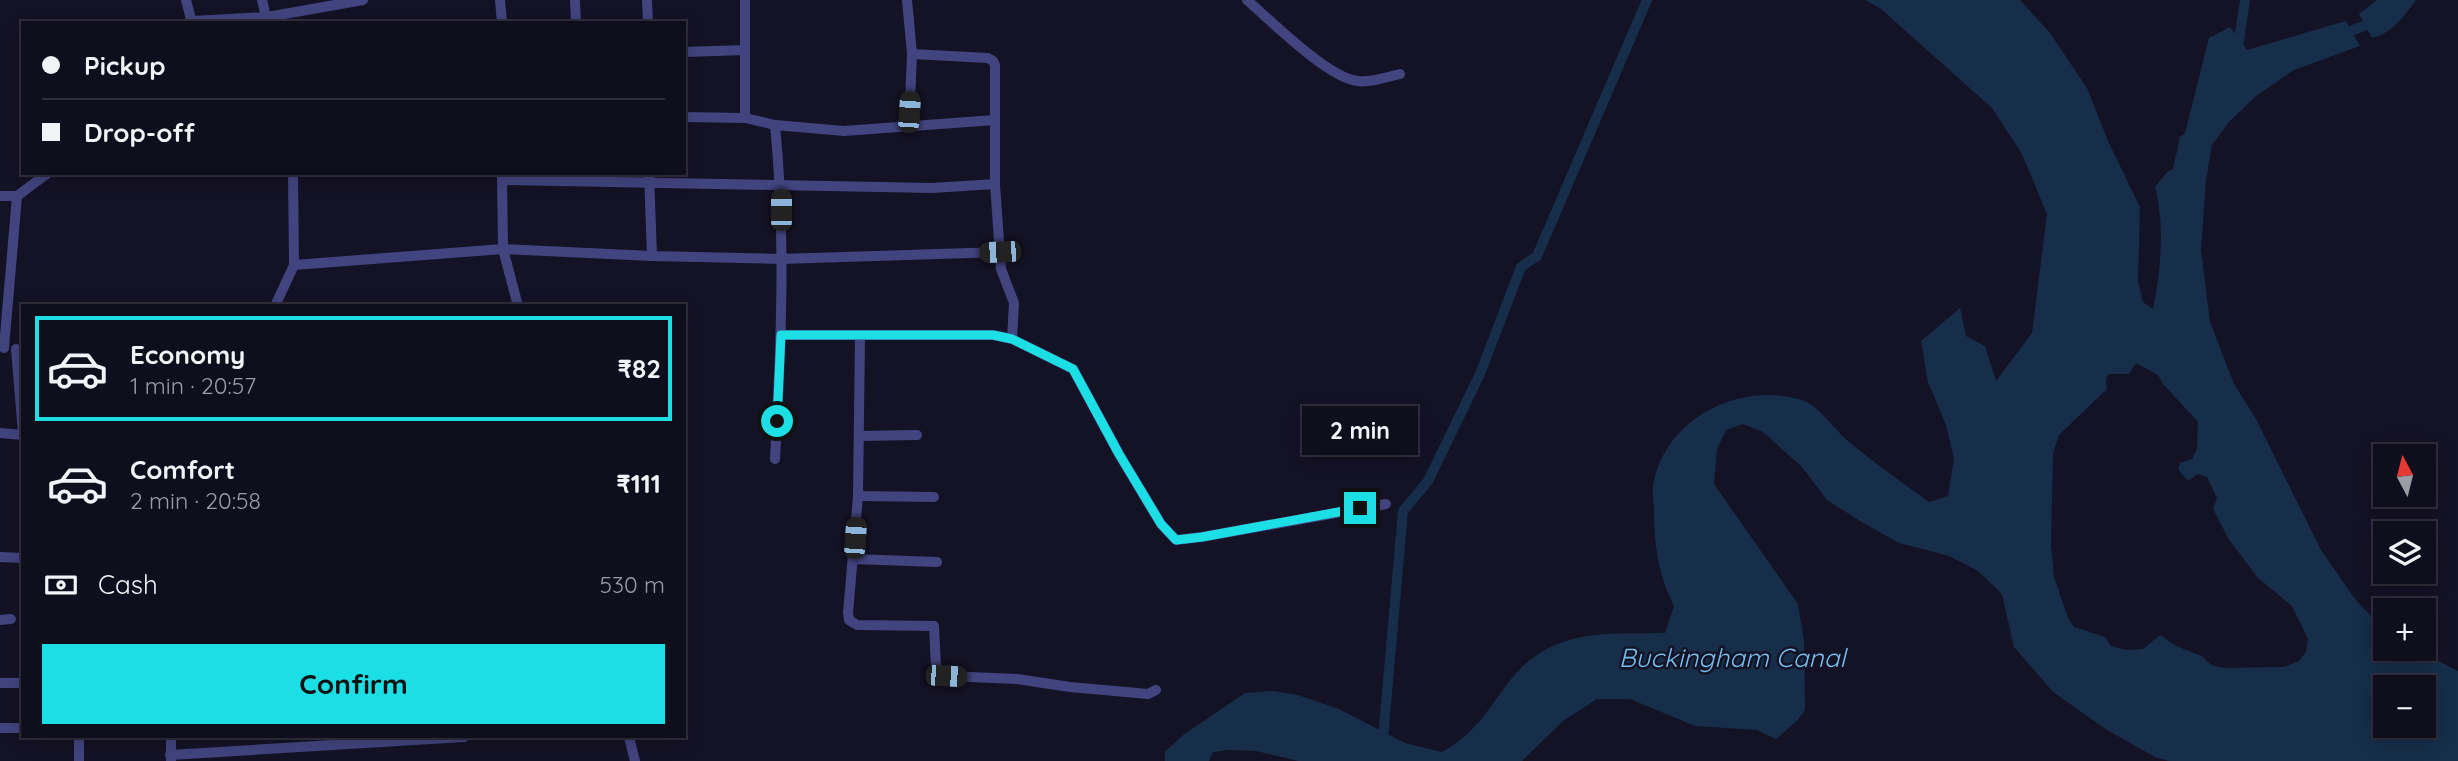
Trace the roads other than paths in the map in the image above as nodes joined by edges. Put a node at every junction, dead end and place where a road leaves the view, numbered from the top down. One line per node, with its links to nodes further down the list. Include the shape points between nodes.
1 (186, 0): 11 (street)
2 (262, 0): 10 (street)
3 (363, 0): 10 (street)
4 (500, 0): 13 (street)
5 (575, 0): 14 (street)
6 (647, 0): 15 (street)
7 (745, 0): 16 (street)
8 (907, 0): 18 (street)
9 (1247, 0): 19 (street, via 1321,64 1351,79)
10 (267, 20): 12 (street)
11 (192, 21)
12 (230, 21)
13 (502, 21)
14 (576, 21)
15 (648, 21)
16 (745, 50): 17 (street); 21 (street)
17 (686, 52)
18 (912, 54): 22 (street, via 993,61); 24 (street)
19 (1400, 74)
20 (686, 117): 21 (street)
21 (745, 118): 23 (street)
22 (995, 121): 24 (street); 29 (street)
23 (775, 125): 24 (street, via 844,131); 30 (street)
24 (909, 125)
25 (45, 175): 32 (street)
26 (293, 175): 38 (street)
27 (502, 177): 28 (street); 33 (street)
28 (649, 177): 30 (street); 36 (street)
29 (995, 184): 30 (street); 34 (street)
30 (781, 186): 37 (street)
31 (0, 196): 32 (street)
32 (17, 196): 35 (street)
33 (503, 249): 36 (street); 38 (street); 40 (street)
34 (1000, 252): 37 (street); 43 (street, via 1001,269 1014,303)
35 (5, 256): 44 (street)
36 (652, 256): 37 (street)
37 (781, 259): 41 (street)
38 (295, 265): 39 (street)
39 (276, 304)
40 (517, 304)
41 (781, 335): 42 (street); 50 (street)
42 (860, 336): 43 (street, via 993,335); 49 (street)
43 (1012, 339): 53 (street, via 1073,369 1161,524 1176,540)
44 (11, 349): 45 (street)
45 (21, 420)
46 (0, 433): 47 (street)
47 (21, 434)
48 (917, 435): 49 (street)
49 (860, 436): 51 (street)
50 (775, 459)
51 (858, 496): 52 (street); 56 (street)
52 (934, 498)
53 (1387, 503)
54 (0, 557): 55 (street)
55 (21, 558)
56 (853, 559): 57 (street); 60 (street, via 849,620 857,625 932,625 936,668 941,675 1148,695)
57 (937, 562)
58 (0, 683): 59 (street)
59 (21, 683)
60 (1156, 690)
61 (0, 728): 62 (street)
62 (21, 728)
63 (79, 738): 68 (street)
64 (171, 738): 67 (street)
65 (450, 738): 67 (street)
66 (629, 738): 69 (street)
67 (171, 758)
68 (79, 761)
69 (635, 761)

